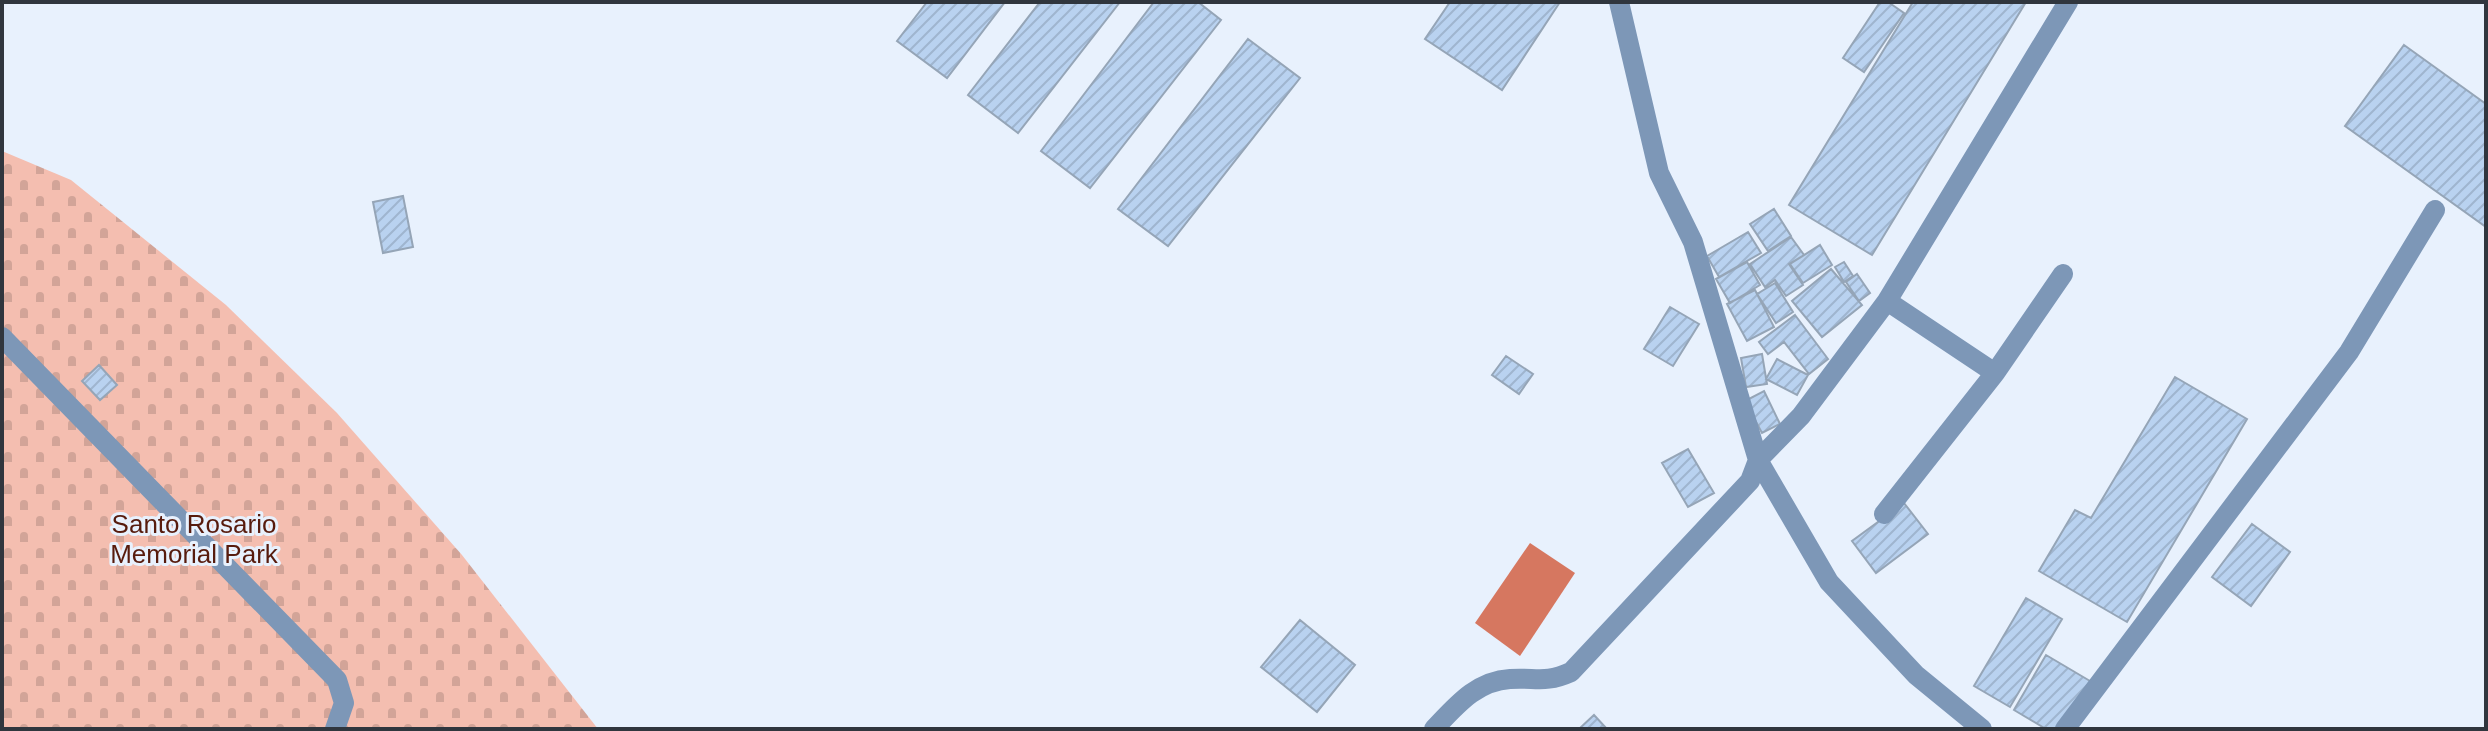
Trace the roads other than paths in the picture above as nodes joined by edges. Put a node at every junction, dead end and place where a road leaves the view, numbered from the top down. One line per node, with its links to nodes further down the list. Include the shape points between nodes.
1 (1619, 2): 8 (street, via 1659,173 1693,242)
2 (2068, 2): 5 (street)
3 (2435, 210): 13 (street, via 2349,352)
4 (2063, 274): 7 (street)
5 (1887, 301): 7 (street); 8 (street, via 1801,416)
6 (7, 351): 10 (street, via 337,680 344,703)
7 (1995, 373): 9 (street)
8 (1758, 460): 11 (street, via 1750,481 1571,672 1553,680 1495,681 1472,690); 12 (street, via 1829,582 1916,675)
9 (1884, 514)
10 (335, 729)
11 (1434, 729)
12 (1982, 729)
13 (2065, 729)

